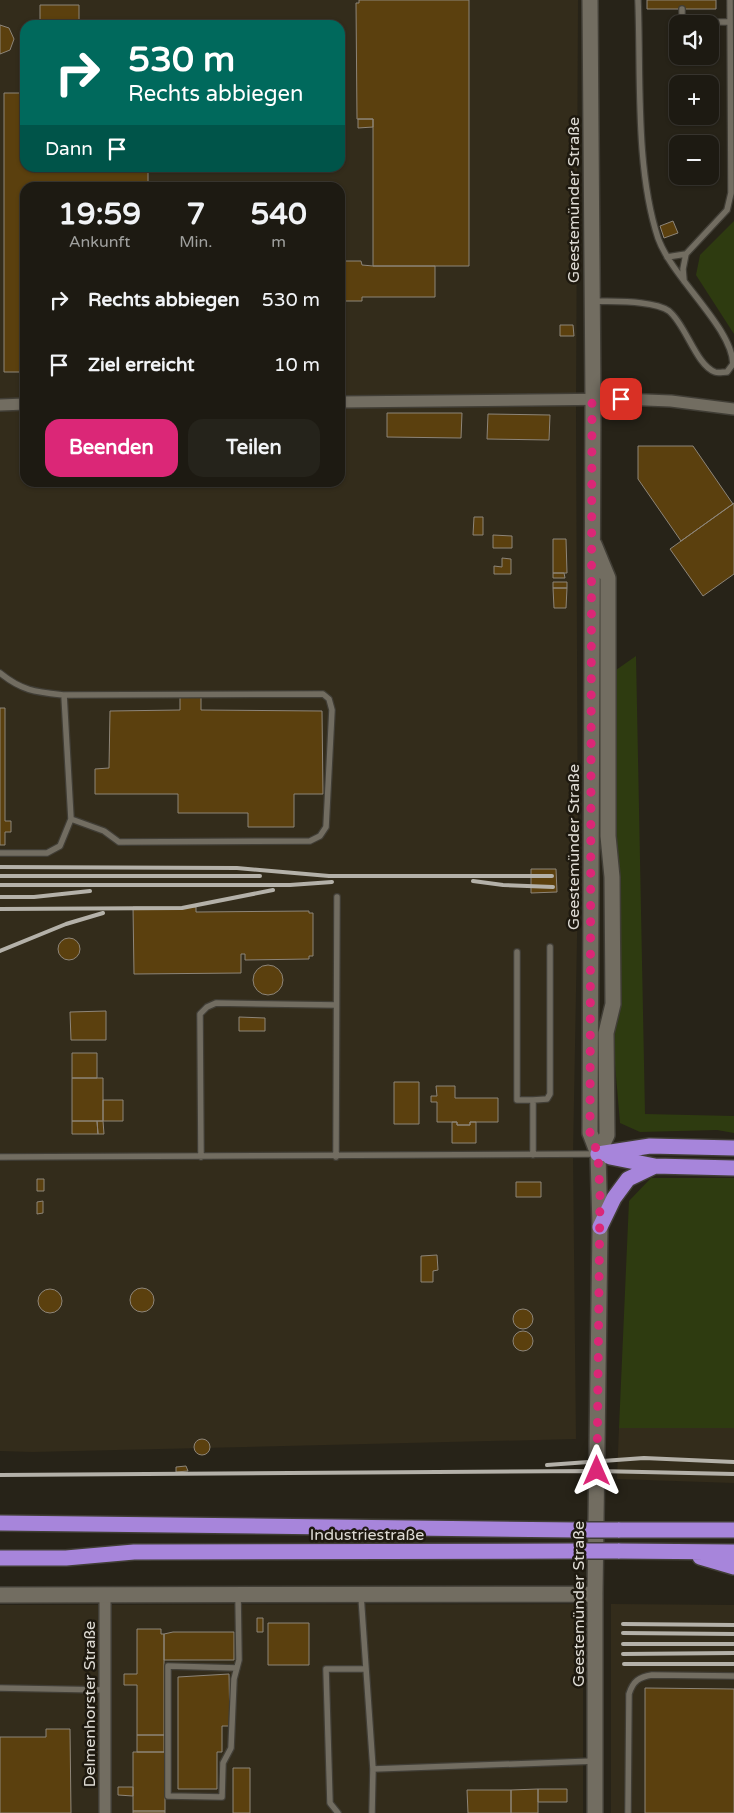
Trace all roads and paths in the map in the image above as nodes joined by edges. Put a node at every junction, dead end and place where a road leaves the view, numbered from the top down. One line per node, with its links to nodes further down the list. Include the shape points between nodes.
1 (590, 0): 9 (street, Geestemünder Straße)
2 (638, 0): 7 (lane, via 644,177 658,239)
3 (730, 0): 5 (lane)
4 (682, 9): 5 (lane, via 682,22)
5 (730, 22): 6 (lane, via 731,193 726,210)
6 (686, 254): 7 (lane); 8 (lane)
7 (668, 257): 8 (lane)
8 (684, 283): 9 (lane, via 733,352 733,364 726,372 715,372 704,363 686,332 668,311 648,304)
9 (591, 301): 10 (street, Geestemünder Straße)
10 (592, 400): 11 (street); 14 (street, via 671,401); 15 (street, Geestemünder Straße)
11 (345, 402)
12 (0, 404): 13 (street)
13 (20, 404)
14 (734, 409)
15 (592, 538): 26 (street, Geestemünder Straße, via 590,1133); 26 (street, Geestemünder Straße, via 608,578 608,836 612,877 613,1004 606,1033 607,1135)
16 (0, 673): 17 (lane, via 30,692)
17 (64, 695): 18 (lane); 18 (lane, via 323,694 329,699 332,710 326,827 320,836 310,841 119,842 104,831)
18 (71, 819): 19 (lane, via 60,846 48,853)
19 (0, 853)
20 (337, 897): 23 (lane)
21 (550, 948): 24 (lane, via 550,1094 547,1099)
22 (517, 952): 24 (lane, via 517,1100)
23 (336, 1005): 29 (lane, via 216,1003 200,1014); 30 (lane)
24 (533, 1100): 27 (lane)
25 (734, 1148): 26 (highway, via 650,1146)
26 (598, 1154): 27 (lane); 31 (highway); 33 (street, Geestemünder Straße)
27 (533, 1156): 30 (lane)
28 (0, 1157): 29 (lane)
29 (201, 1157): 30 (lane)
30 (336, 1157)
31 (655, 1166): 32 (highway); 33 (highway, via 628,1179 614,1198)
32 (734, 1168)
33 (600, 1227): 42 (street, Geestemünder Straße)
34 (0, 1523): 36 (highway, Industriestraße, bridge)
35 (734, 1526): 36 (highway)
36 (692, 1530): 37 (highway, Industriestraße)
37 (734, 1530)
38 (680, 1551): 39 (highway, Industriestraße); 40 (highway, Industriestraße, bridge, via 143,1552 66,1558); 41 (highway)
39 (734, 1552)
40 (0, 1558)
41 (734, 1567)
42 (595, 1594): 45 (street); 52 (street, Geestemünder Straße)
43 (0, 1595): 46 (street)
44 (238, 1595): 45 (street); 46 (street); 47 (lane)
45 (361, 1595): 48 (lane)
46 (105, 1596): 51 (street, Delmenhorster Straße)
47 (237, 1668): 47 (lane, via 231,1748 223,1763 222,1797 168,1796 168,1666)
48 (366, 1669): 53 (lane); 55 (lane, via 326,1669 330,1803)
49 (734, 1676): 58 (lane, via 652,1675 641,1677 632,1684 629,1694)
50 (0, 1688): 51 (lane)
51 (105, 1690): 54 (street, Delmenhorster Straße)
52 (595, 1761): 53 (lane); 57 (street, Geestemünder Straße)
53 (373, 1768): 56 (lane)
54 (105, 1813)
55 (338, 1813)
56 (372, 1813)
57 (595, 1813)
58 (628, 1813)

